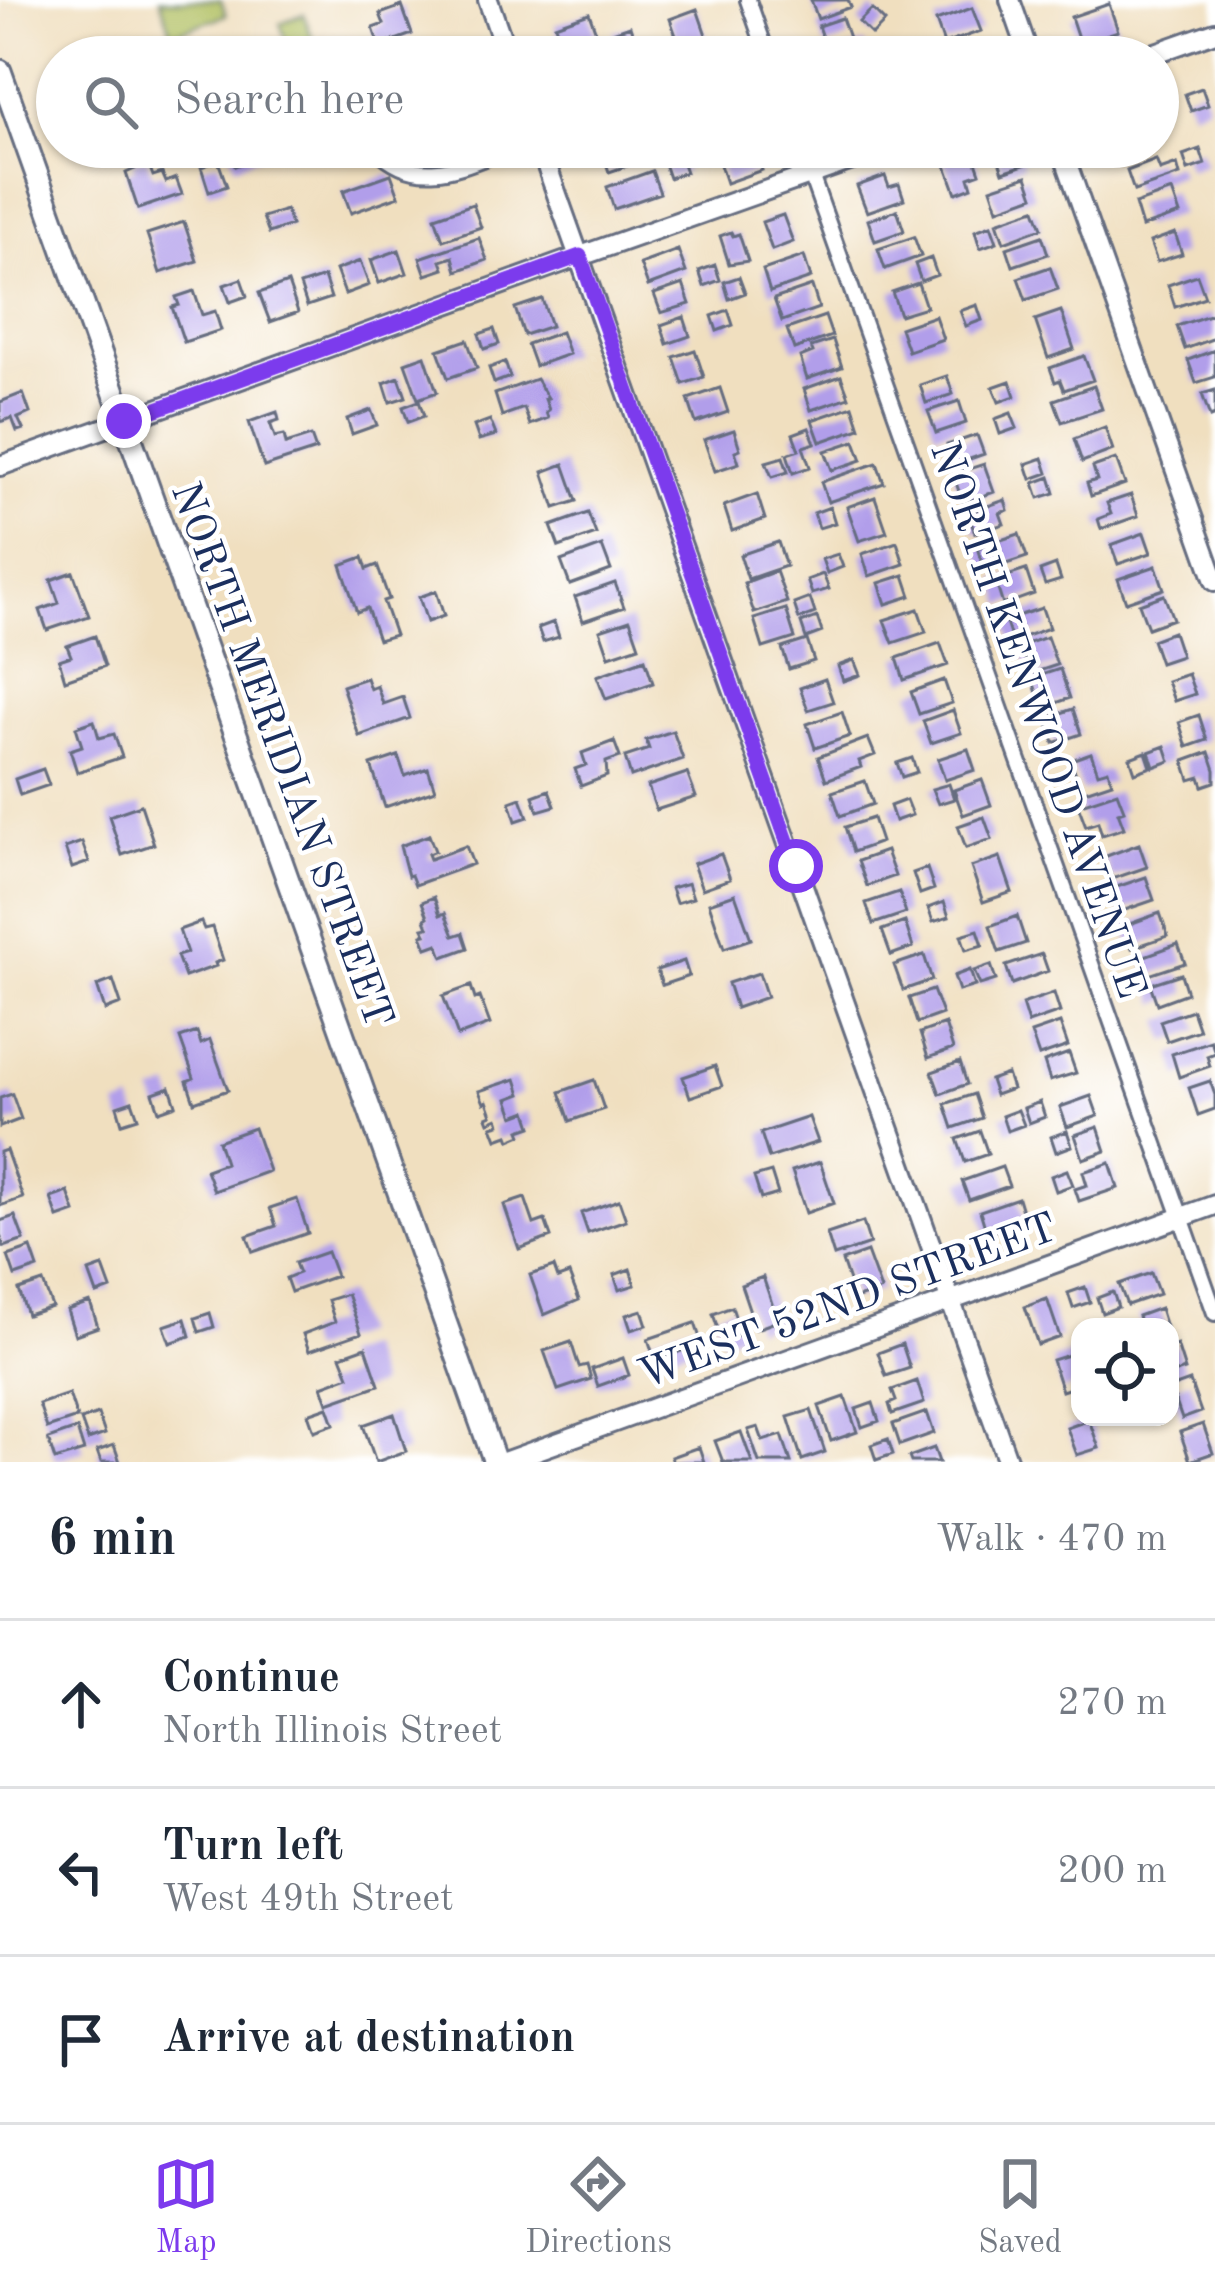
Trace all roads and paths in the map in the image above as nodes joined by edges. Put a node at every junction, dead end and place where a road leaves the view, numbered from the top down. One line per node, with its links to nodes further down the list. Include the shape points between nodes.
1 (488, 0): 5 (street)
2 (748, 0): 6 (street)
3 (1010, 0): 7 (street)
4 (1215, 32): 8 (street)
5 (501, 36)
6 (761, 36)
7 (1023, 36)
8 (1179, 45)
9 (0, 71): 18 (main road, NORTH MERIDIAN STREET)
10 (406, 168): 11 (street)
11 (456, 168)
12 (548, 168): 17 (street)
13 (808, 168): 16 (street, NORTH KENWOOD AVENUE)
14 (831, 168): 16 (street)
15 (1068, 168): 20 (street)
16 (811, 175): 17 (street); 22 (street, NORTH KENWOOD AVENUE)
17 (580, 256): 18 (street); 23 (street)
18 (124, 421): 19 (street); 25 (main road, NORTH MERIDIAN STREET)
19 (0, 466)
20 (1215, 580)
21 (1215, 1205): 22 (street, WEST 52ND STREET)
22 (1181, 1217): 23 (street, WEST 52ND STREET); 24 (street, NORTH KENWOOD AVENUE)
23 (950, 1299): 25 (street, WEST 52ND STREET); 26 (street)
24 (1215, 1313)
25 (499, 1462)
26 (1008, 1462)

